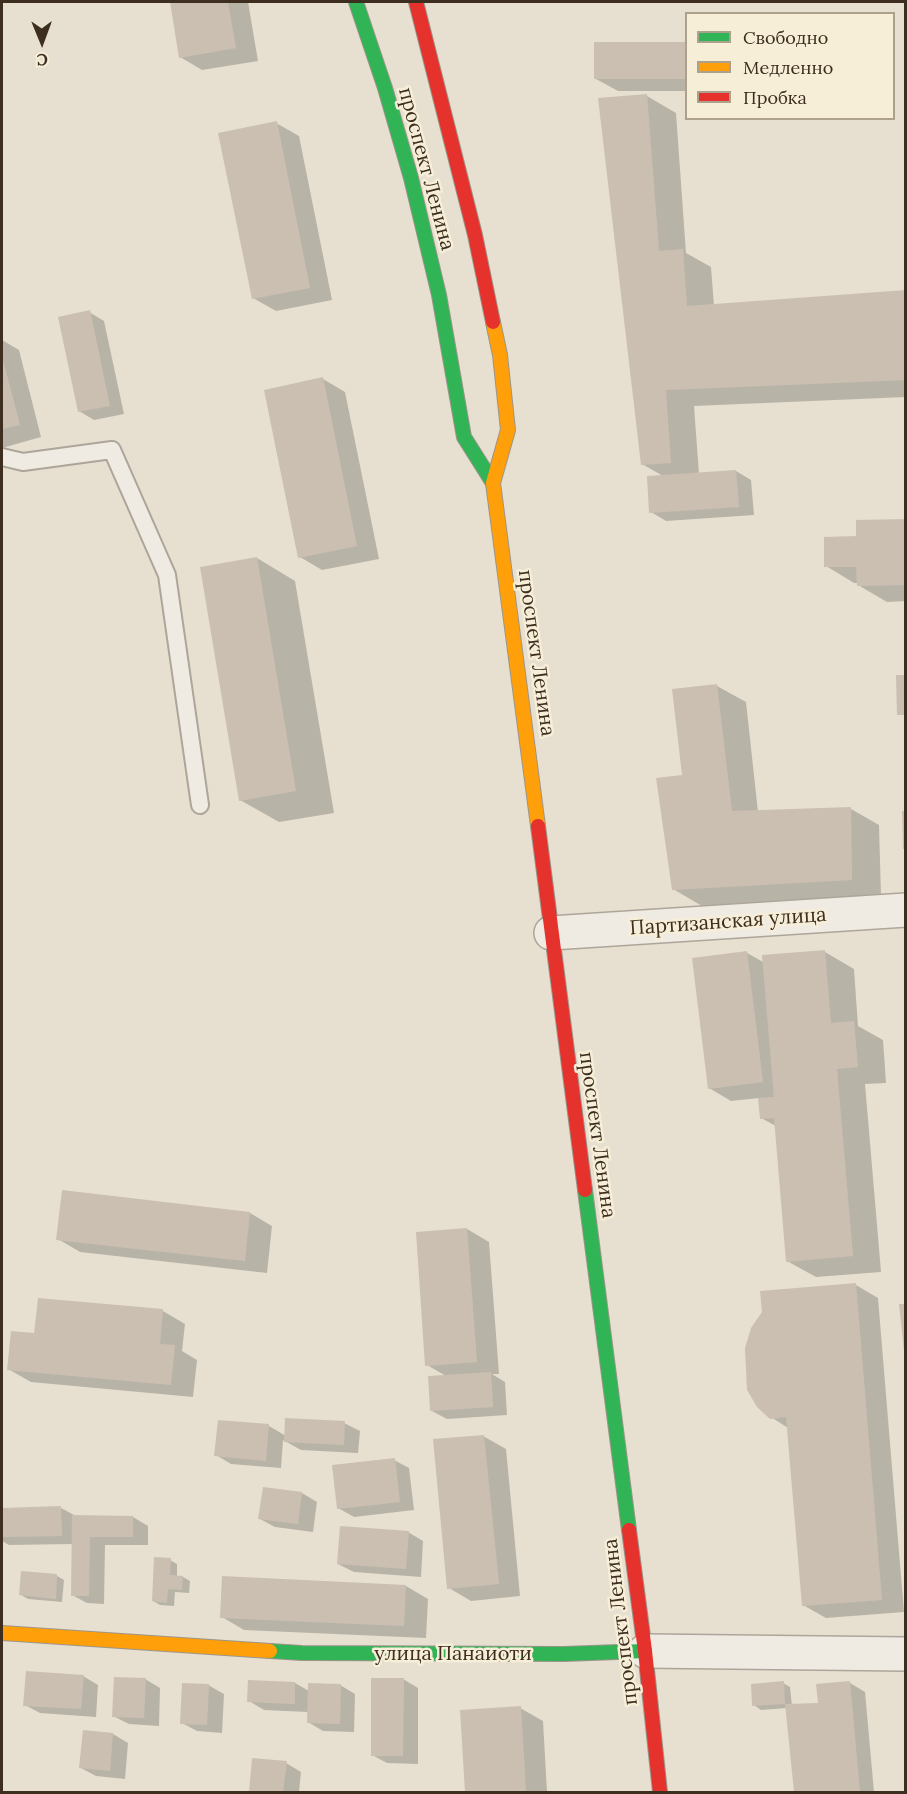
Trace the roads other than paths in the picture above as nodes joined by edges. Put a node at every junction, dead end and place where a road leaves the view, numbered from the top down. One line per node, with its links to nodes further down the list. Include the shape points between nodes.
1 (356, 2): 4 (main road, проспект Ленина, via 411,178)
2 (416, 2): 3 (main road, проспект Ленина, via 475,235 500,355)
3 (508, 430): 4 (lane, via 493,443 480,444); 6 (main road, проспект Ленина)
4 (464, 437): 6 (main road, проспект Ленина)
5 (2, 457): 7 (lane, via 23,462 112,450 167,575)
6 (493, 483): 9 (main road, проспект Ленина)
7 (200, 805)
8 (906, 910): 9 (street, Партизанская улица)
9 (551, 933): 11 (main road, проспект Ленина)
10 (2, 1633): 11 (main road, улица Панаиоти, via 302,1653)
11 (645, 1651): 12 (street, улица Панаиоти); 13 (main road, проспект Ленина)
12 (906, 1654)
13 (660, 1792)

